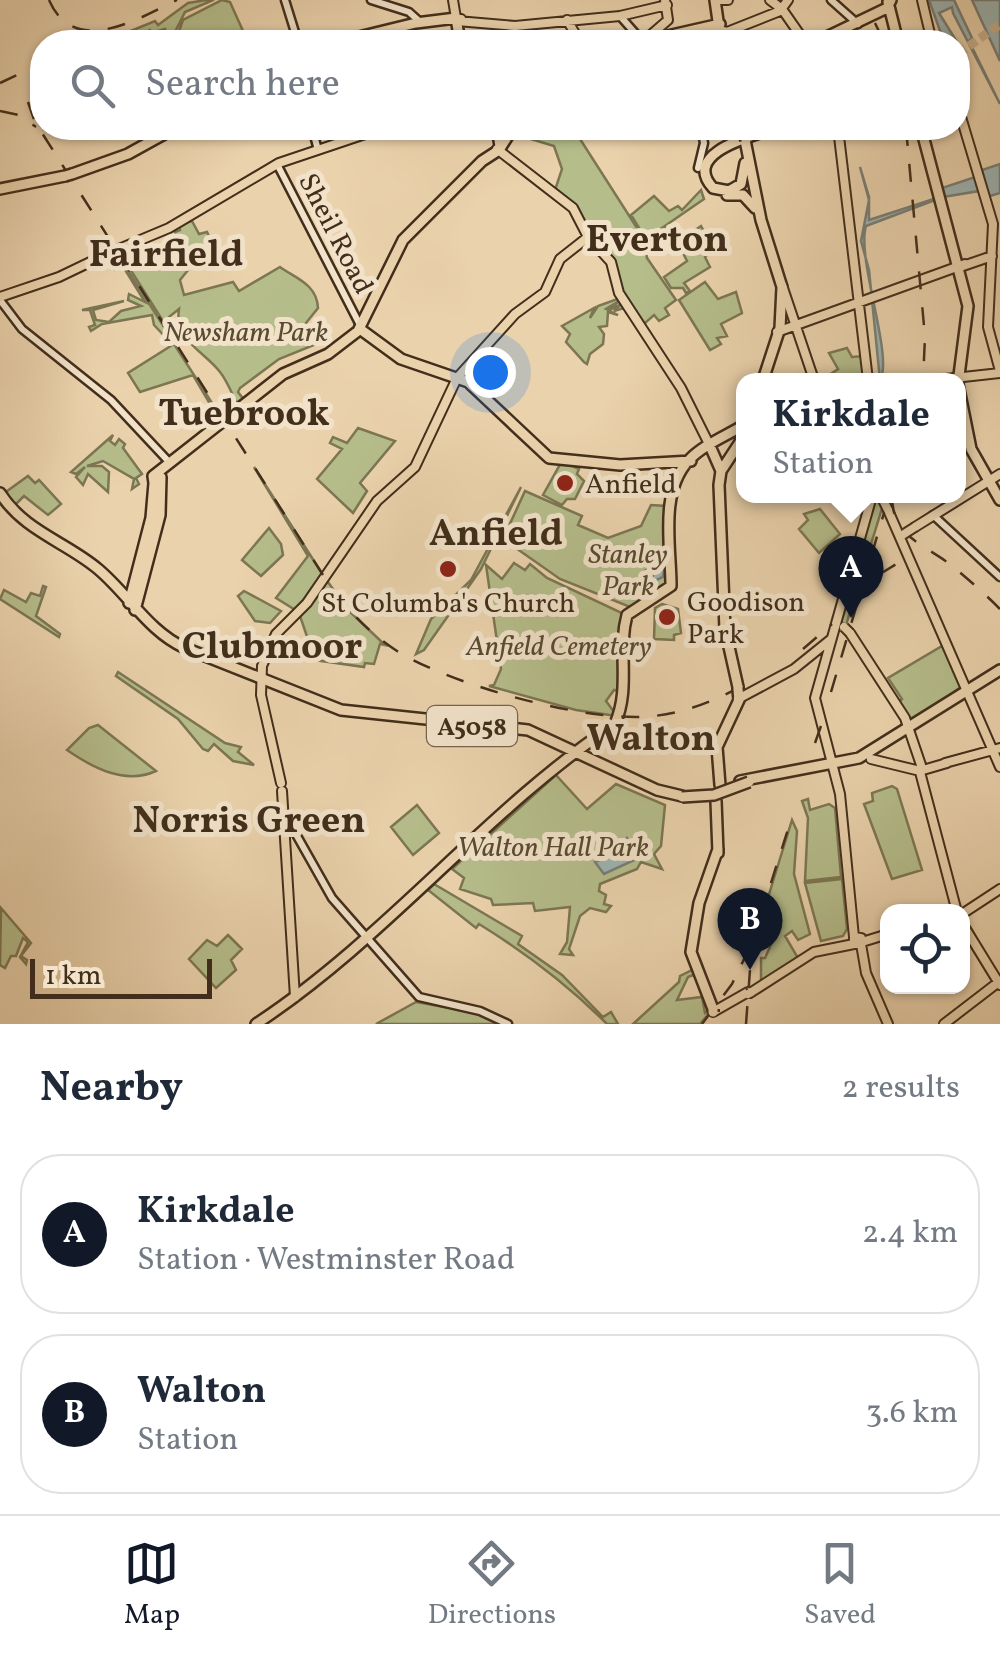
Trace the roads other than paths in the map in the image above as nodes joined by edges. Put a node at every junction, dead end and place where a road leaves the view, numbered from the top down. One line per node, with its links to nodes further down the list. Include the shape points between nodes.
1 (284, 0): 18 (main road)
2 (372, 0): 16 (main road)
3 (452, 0): 14 (main road)
4 (718, 0): 5 (main road); 24 (highway)
5 (728, 0)
6 (770, 0): 12 (main road)
7 (788, 0): 12 (main road)
8 (831, 0): 17 (main road)
9 (922, 2): 29 (main road)
10 (889, 3): 17 (highway); 17 (highway); 28 (highway)
11 (666, 4): 13 (main road); 23 (main road)
12 (782, 9): 25 (main road); 26 (main road)
13 (620, 16): 15 (main road); 22 (main road)
14 (456, 21): 15 (main road); 16 (highway); 20 (highway)
15 (570, 21): 21 (main road)
16 (419, 22): 19 (highway)
17 (857, 23): 27 (highway)
18 (294, 30)
19 (390, 30)
20 (457, 30)
21 (574, 30)
22 (632, 30)
23 (663, 30)
24 (721, 30)
25 (729, 30)
26 (800, 30)
27 (840, 30)
28 (896, 30)
29 (929, 30)
30 (150, 140): 53 (highway, via 109,162)
31 (315, 140): 46 (main road)
32 (348, 140): 46 (main road)
33 (502, 140): 47 (highway)
34 (506, 140): 47 (highway)
35 (704, 140): 49 (main road)
36 (744, 140): 51 (highway, via 712,152 703,166)
37 (744, 140): 50 (highway)
38 (744, 140): 55 (highway)
39 (757, 140): 55 (highway)
40 (840, 140): 59 (main road)
41 (923, 140): 45 (highway)
42 (967, 140): 57 (main road, via 993,224)
43 (743, 142): 44 (highway, via 710,156 704,171 713,188 729,191 741,184)
44 (743, 142)
45 (924, 143): 54 (highway); 54 (highway)
46 (318, 150): 48 (main road)
47 (500, 151): 56 (main road, via 573,208); 64 (highway, via 399,245)
48 (277, 164): 60 (main road, via 169,228); 64 (main road, Sheil Road)
49 (699, 168)
50 (753, 172)
51 (705, 182): 52 (highway, via 726,193); 55 (highway, via 716,194 747,196)
52 (749, 183)
53 (0, 188)
54 (939, 197): 58 (highway); 58 (highway)
55 (758, 215): 61 (highway); 61 (highway)
56 (591, 240): 71 (main road, via 560,259 542,295 514,315); 77 (main road, via 611,262 619,294 678,384)
57 (992, 256): 58 (main road); 66 (main road, via 988,326)
58 (955, 267): 59 (main road); 62 (highway); 62 (highway)
59 (865, 298): 63 (main road); 69 (main road)
60 (0, 299): 80 (main road, via 19,326 112,400)
61 (784, 301): 63 (main road); 65 (highway)
62 (967, 306): 70 (highway)
63 (796, 325): 65 (main road); 68 (main road)
64 (361, 330): 71 (highway, via 401,360); 80 (highway, via 329,358 281,377)
65 (778, 332): 67 (highway)
66 (1000, 372): 72 (main road)
67 (764, 373)
68 (812, 373)
69 (868, 373)
70 (959, 373)
71 (458, 378): 78 (highway, via 551,458 620,466); 97 (main road, via 418,460 359,525 310,604 272,644)
72 (966, 379)
73 (966, 427): 83 (highway)
74 (966, 433): 83 (highway)
75 (736, 435): 77 (highway)
76 (736, 442): 79 (highway)
77 (708, 448): 78 (highway); 79 (highway)
78 (689, 460): 82 (highway)
79 (721, 468): 99 (highway, via 723,596)
80 (163, 471): 93 (highway, via 160,516)
81 (1000, 474): 83 (main road)
82 (681, 475): 102 (highway, via 671,513 672,586 628,616 620,720); 102 (highway, via 670,505 670,586 627,610 625,692 616,722)
83 (988, 481): 84 (main road); 86 (highway)
84 (966, 495)
85 (0, 496): 93 (highway, A5058, via 26,524)
86 (998, 499)
87 (870, 503): 94 (main road)
88 (884, 503): 91 (main road, bridge)
89 (953, 503): 90 (main road)
90 (933, 515): 91 (main road, bridge); 92 (main road)
91 (902, 535): 98 (main road)
92 (1000, 577)
93 (132, 605): 97 (highway, A5058, via 178,645); 97 (highway, A5058, via 178,648)
94 (842, 627): 95 (main road); 100 (main road); 101 (main road)
95 (830, 641): 99 (main road, via 794,669); 100 (main road)
96 (1000, 671): 98 (highway, A5058)
97 (262, 680): 104 (highway, A5058, via 341,710 518,727); 112 (main road)
98 (968, 691): 101 (highway, A5058); 103 (main road)
99 (739, 696): 111 (highway, via 717,748)
100 (817, 706): 106 (main road)
101 (909, 728): 105 (highway, A5058); 108 (main road)
102 (601, 733): 104 (highway)
103 (996, 749): 107 (main road); 108 (main road)
104 (574, 753): 110 (highway, A5058); 118 (highway); 118 (highway)
105 (874, 756): 106 (highway, A5058); 108 (main road)
106 (836, 765): 109 (highway, A5058); 119 (main road)
107 (1000, 767)
108 (920, 768): 114 (main road)
109 (754, 780): 110 (highway, A5058, bridge, via 714,796); 111 (highway)
110 (663, 794): 111 (highway)
111 (716, 796): 123 (highway, via 714,877 698,908 691,957)
112 (286, 826): 118 (main road); 122 (main road)
113 (1000, 889): 115 (main road)
114 (962, 904)
115 (970, 909)
116 (880, 935): 119 (main road)
117 (970, 935): 120 (main road)
118 (367, 939): 122 (highway); 125 (main road, via 420,997)
119 (857, 941): 121 (main road, via 814,952); 121 (main road, via 814,950); 126 (main road)
120 (999, 983): 127 (main road)
121 (749, 993): 123 (main road)
122 (296, 996): 124 (highway)
123 (714, 1013)
124 (259, 1024)
125 (508, 1024)
126 (887, 1024)
127 (945, 1024)

